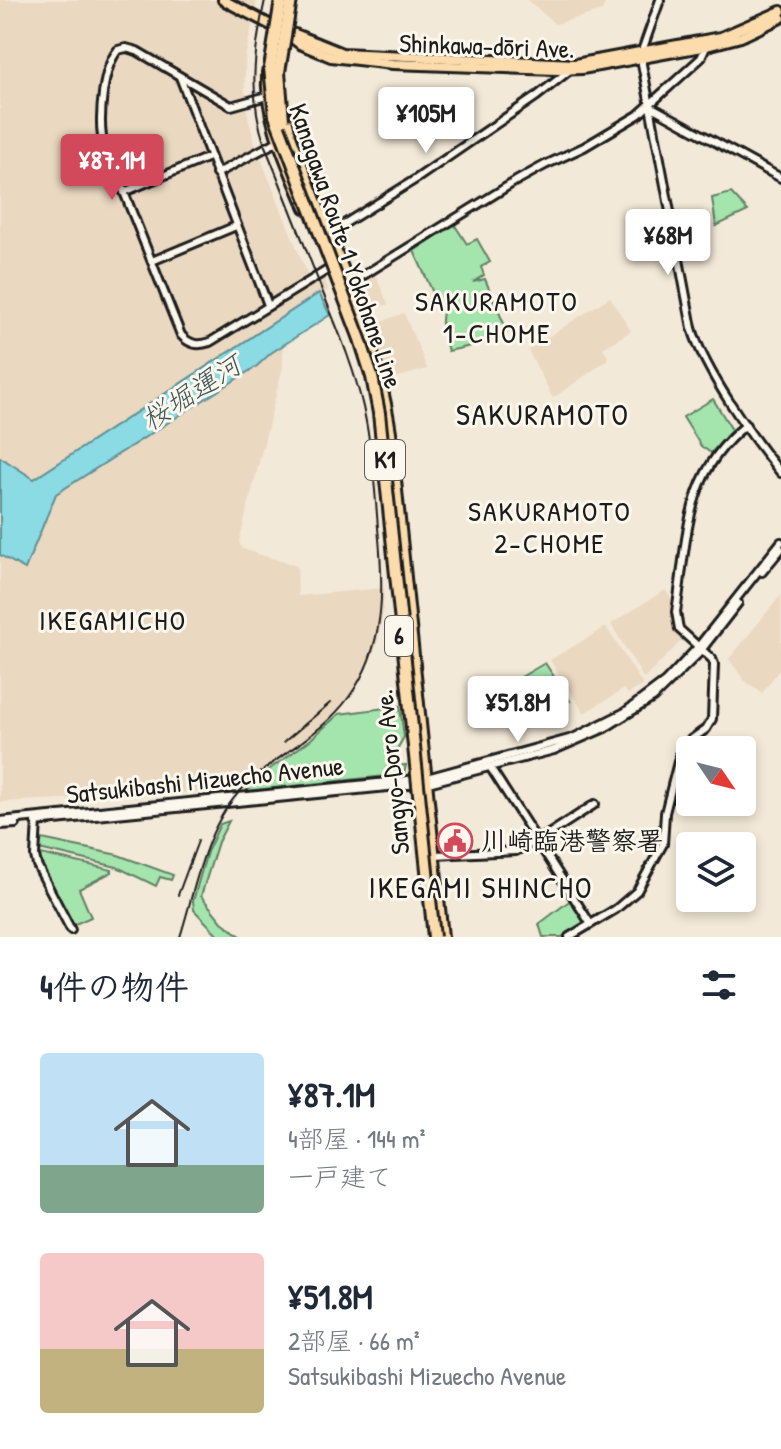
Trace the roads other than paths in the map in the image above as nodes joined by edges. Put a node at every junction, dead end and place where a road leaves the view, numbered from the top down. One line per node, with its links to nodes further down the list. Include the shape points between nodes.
1 (223, 0): 7 (main road, Shinkawa-dōri Ave.)
2 (280, 0): 7 (main road, Sangyo-Doro Ave. / 6); 50 (highway, Kanagawa Route 1 Yokohane Line / K1, bridge, via 270,56 275,116 360,339 379,413)
3 (293, 0): 8 (main road, Sangyo-Doro Ave. / 6); 50 (highway, Kanagawa Route 1 Yokohane Line / K1, bridge, via 279,62 282,115 369,348 384,412)
4 (660, 0): 10 (street)
5 (781, 11): 9 (main road, Shinkawa-dōri Ave.)
6 (781, 18): 9 (main road, Shinkawa-dōri Ave., via 741,37)
7 (273, 26): 8 (main road, Shinkawa-dōri Ave.); 14 (main road, Sangyo-Doro Ave. / 6)
8 (286, 33): 11 (main road, Shinkawa-dōri Ave., via 342,53); 13 (main road, Sangyo-Doro Ave. / 6)
9 (713, 42): 10 (main road, Shinkawa-dōri Ave.); 15 (street)
10 (642, 55): 11 (main road, Shinkawa-dōri Ave.); 15 (street)
11 (572, 67): 23 (street, via 416,179)
12 (180, 77): 14 (street, via 231,106); 18 (street); 21 (street, via 137,51 126,48 113,55 100,124)
13 (282, 91): 14 (street); 16 (main road, Sangyo-Doro Ave. / 6)
14 (268, 96): 17 (main road, Sangyo-Doro Ave. / 6)
15 (650, 106): 20 (street); 26 (street); 29 (street, via 696,341)
16 (290, 132): 17 (street); 23 (main road, Sangyo-Doro Ave. / 6)
17 (278, 142): 19 (street); 25 (main road, Sangyo-Doro Ave. / 6)
18 (209, 157): 19 (street); 21 (street)
19 (216, 174): 22 (street)
20 (781, 178)
21 (124, 192): 24 (street)
22 (236, 226): 24 (street); 28 (street)
23 (328, 234): 26 (main road, Sangyo-Doro Ave. / 6)
24 (152, 261): 28 (street, via 181,335 192,344 210,342)
25 (329, 269): 27 (main road, Sangyo-Doro Ave. / 6); 28 (street)
26 (348, 285): 27 (street); 31 (main road, Sangyo-Doro Ave. / 6, via 383,383)
27 (338, 291): 32 (main road, Sangyo-Doro Ave. / 6, via 369,378)
28 (268, 305)
29 (746, 425): 30 (street); 37 (street, via 720,448 693,500 676,618 679,629)
30 (781, 473)
31 (397, 491): 32 (street); 33 (main road, Sangyo-Doro Ave. / 6)
32 (385, 493): 34 (main road, Sangyo-Doro Ave. / 6)
33 (399, 508): 34 (street); 38 (main road, Sangyo-Doro Ave. / 6)
34 (387, 515): 39 (main road, Sangyo-Doro Ave. / 6)
35 (781, 542): 37 (street, Satsukibashi Mizuecho Avenue)
36 (781, 549): 37 (street, Satsukibashi Mizuecho Avenue)
37 (700, 648): 40 (street, Satsukibashi Mizuecho Avenue, via 664,688 615,723 554,750); 41 (street, Satsukibashi Mizuecho Avenue, via 640,702 591,731); 48 (street, via 714,664 712,719 682,746 663,844 635,894)
38 (414, 659): 39 (street); 41 (main road, Sangyo-Doro Ave. / 6)
39 (402, 665): 42 (main road, Sangyo-Doro Ave. / 6)
40 (490, 767): 41 (street, Satsukibashi Mizuecho Avenue); 46 (street)
41 (428, 780): 42 (street, Satsukibashi Mizuecho Avenue); 47 (main road, Sangyo-Doro Ave. / 6)
42 (413, 782): 44 (street, Satsukibashi Mizuecho Avenue); 44 (street, Satsukibashi Mizuecho Avenue); 50 (main road, Sangyo-Doro Ave. / 6)
43 (595, 804): 46 (street)
44 (37, 820): 45 (street, Satsukibashi Mizuecho Avenue); 49 (street, via 37,865)
45 (0, 823)
46 (538, 841): 47 (street, via 512,852); 48 (street)
47 (435, 855): 50 (main road, Sangyo-Doro Ave. / 6)
48 (590, 923): 51 (street)
49 (71, 930)
50 (436, 937)
51 (569, 937)

